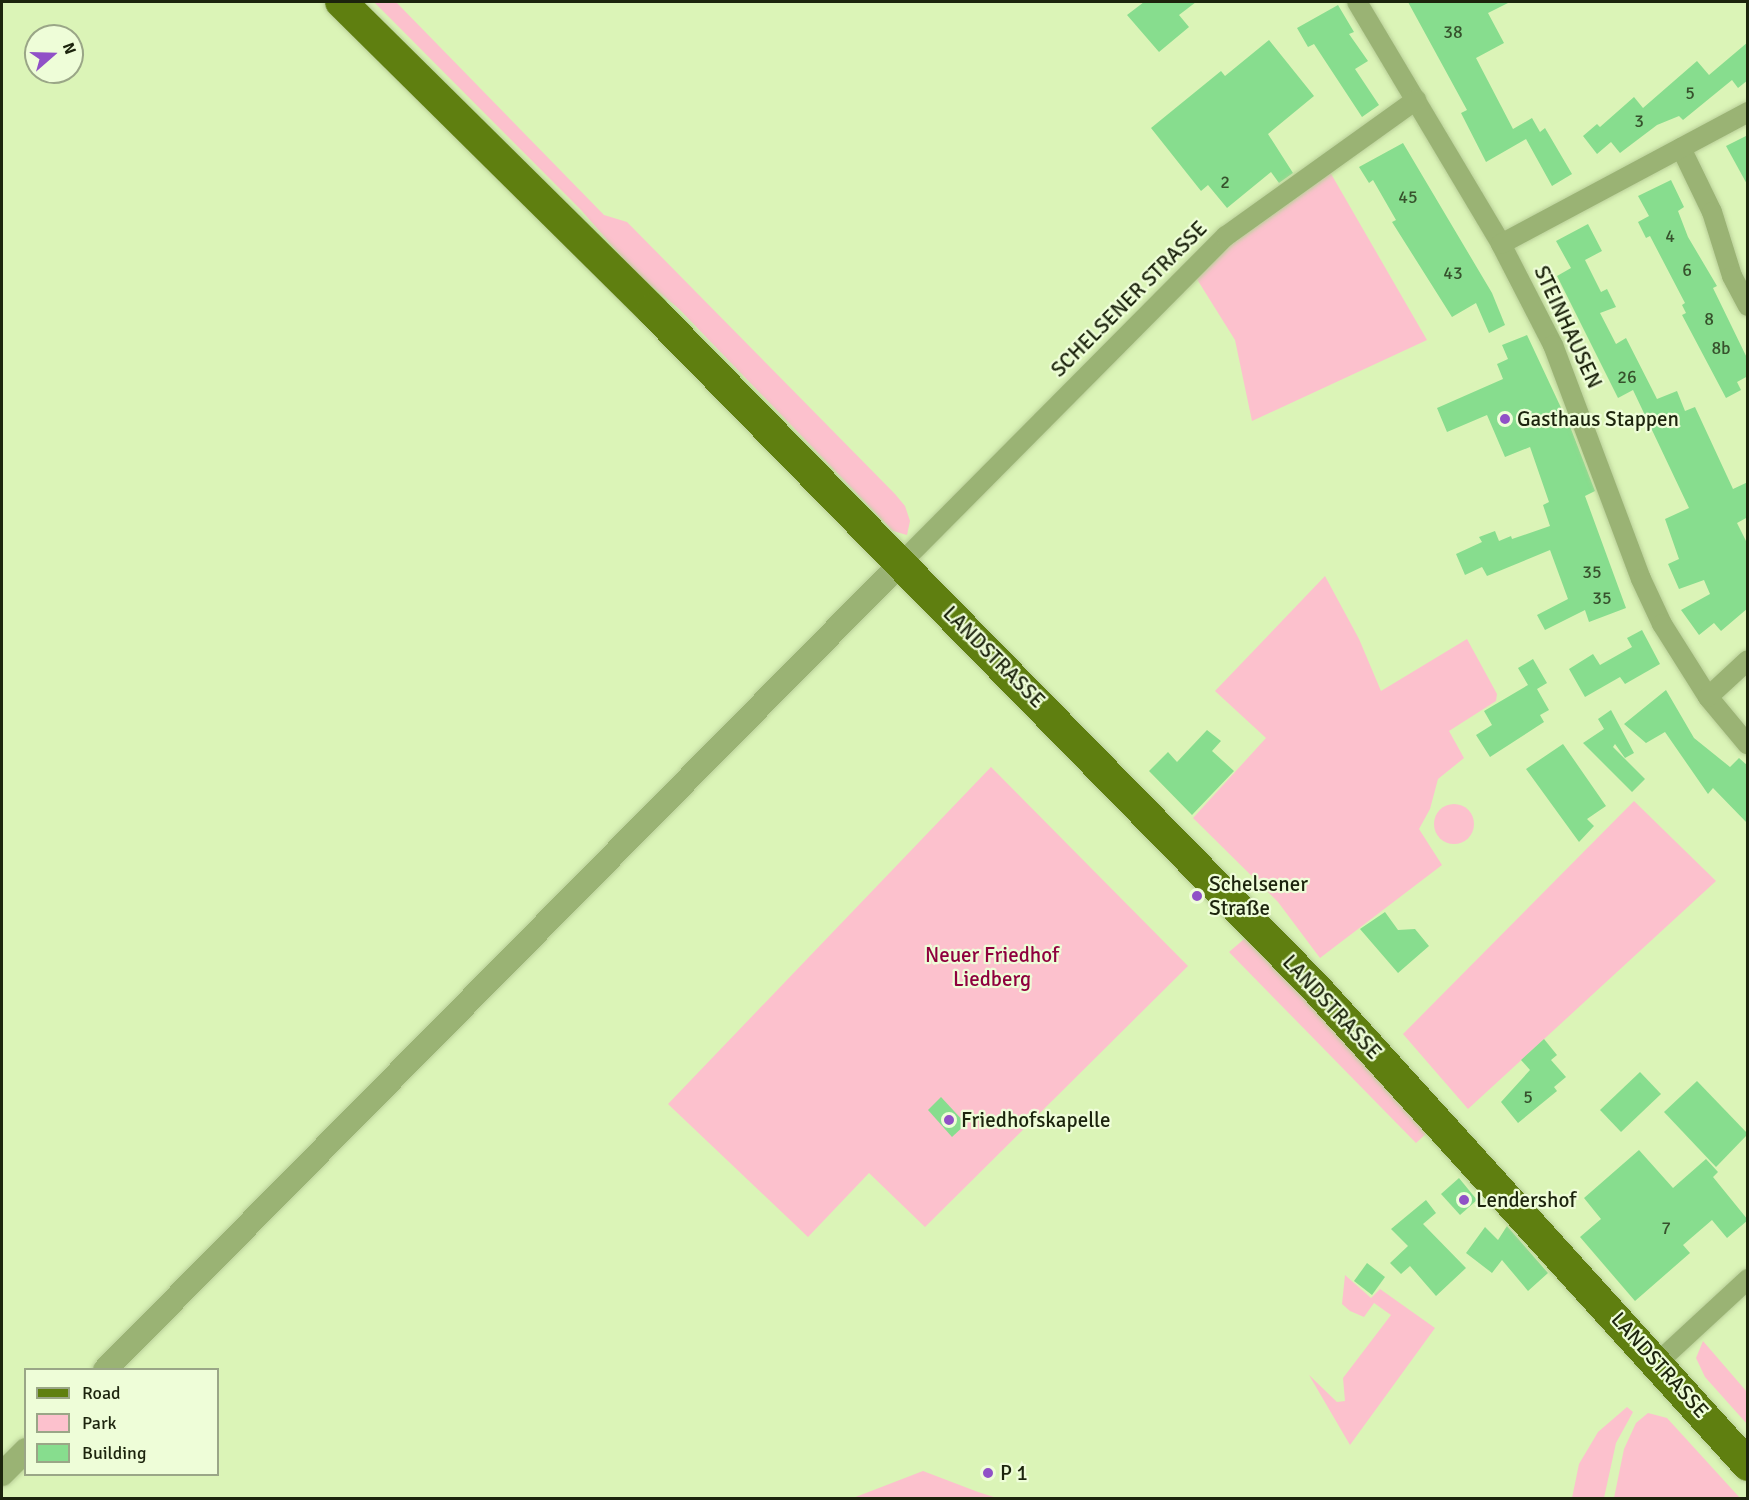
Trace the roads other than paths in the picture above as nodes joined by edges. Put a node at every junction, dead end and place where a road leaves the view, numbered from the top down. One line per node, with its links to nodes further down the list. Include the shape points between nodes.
1 (341, 2): 8 (main road, LANDSTRASSE)
2 (1357, 2): 3 (street, STEINHAUSEN)
3 (1416, 100): 6 (street, STEINHAUSEN); 8 (street, SCHELSENER STRASSE, via 1226,236)
4 (1748, 112): 5 (street)
5 (1681, 148): 6 (street); 7 (street, via 1712,212 1732,276)
6 (1501, 244): 10 (street, STEINHAUSEN, via 1563,365 1646,591 1669,637)
7 (1748, 306)
8 (901, 563): 13 (main road, LANDSTRASSE, via 1315,987); 14 (street)
9 (1748, 660): 10 (street)
10 (1708, 697): 11 (street, STEINHAUSEN)
11 (1748, 745)
12 (1748, 1279): 13 (street)
13 (1657, 1363): 16 (main road, LANDSTRASSE)
14 (107, 1368)
15 (24, 1452): 17 (street)
16 (1748, 1465)
17 (2, 1474)

